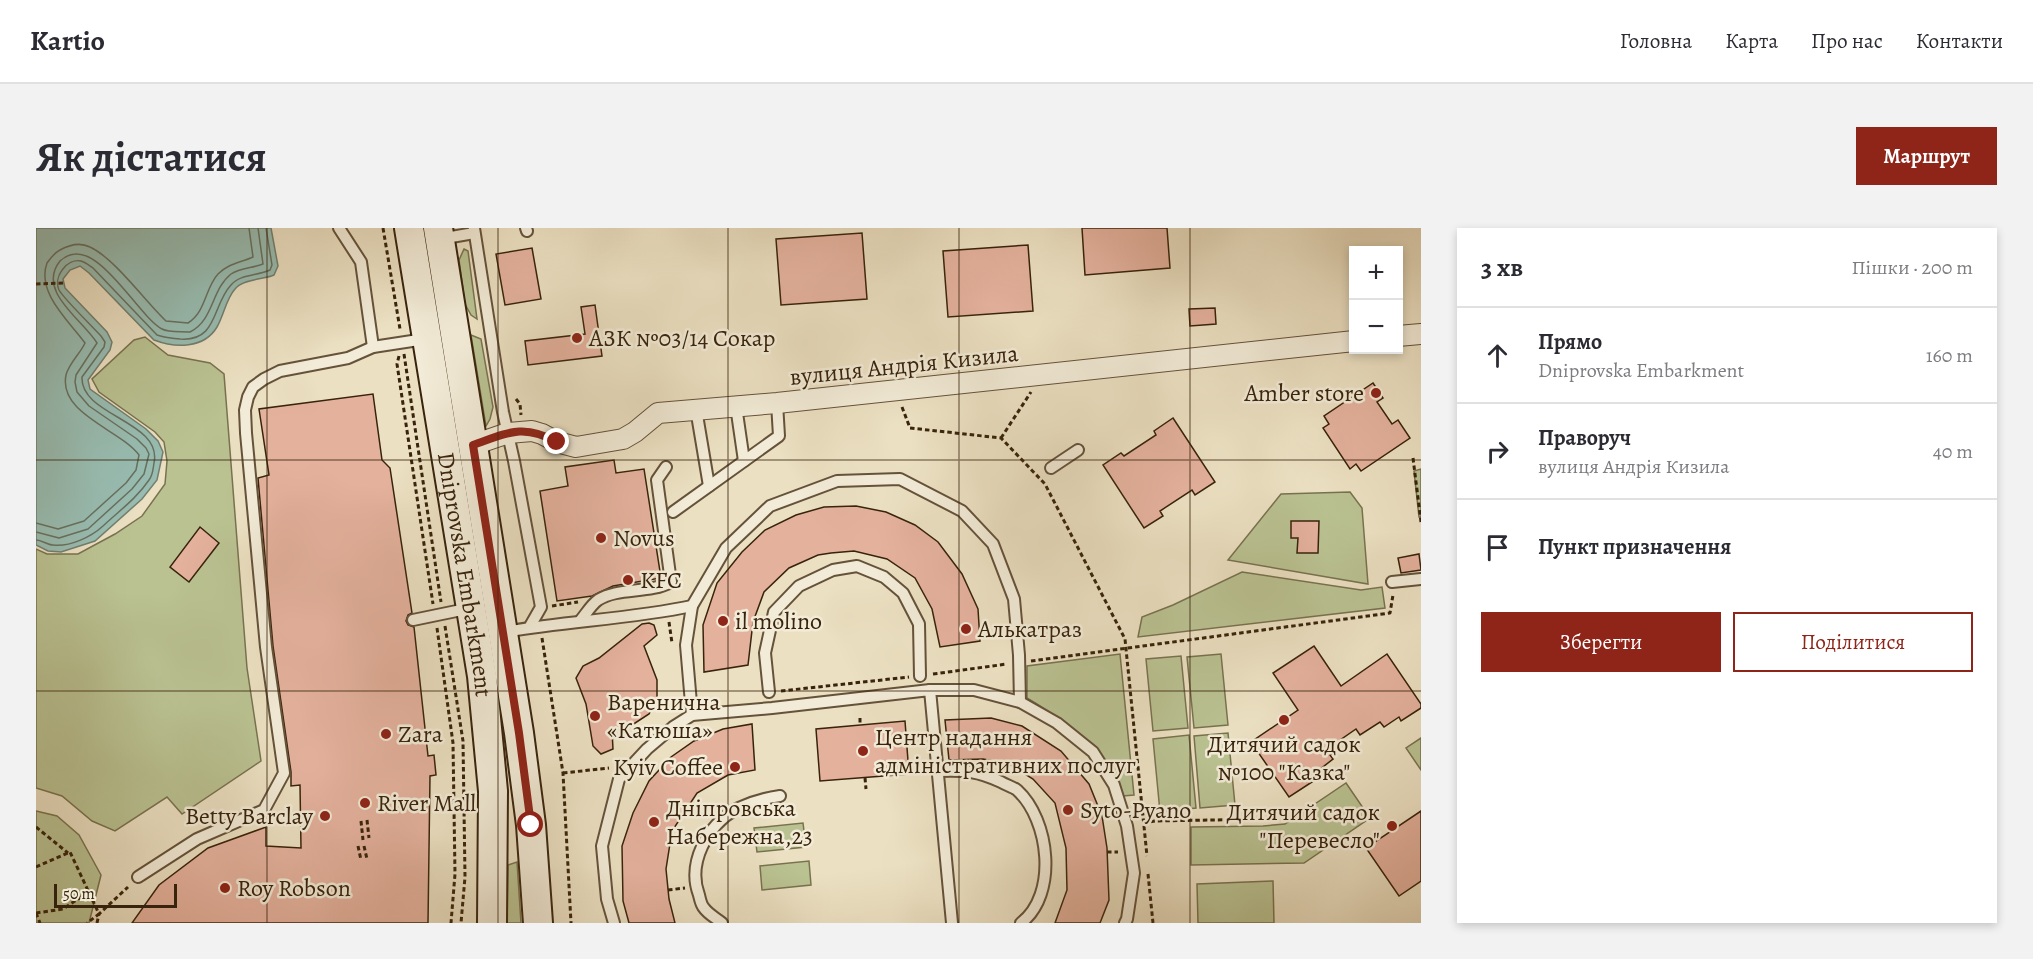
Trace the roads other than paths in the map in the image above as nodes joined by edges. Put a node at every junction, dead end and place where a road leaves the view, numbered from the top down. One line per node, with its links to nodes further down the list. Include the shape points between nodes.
1 (339, 228): 9 (lane, via 361,262)
2 (409, 228): 7 (main road, Dniprovska Embarkment)
3 (474, 230): 4 (lane); 13 (lane)
4 (438, 233): 14 (main road, Dniprovska Embarkment)
5 (1421, 334): 6 (street)
6 (1403, 336)
7 (415, 340): 9 (lane); 24 (main road, Dniprovska Embarkment)
8 (1349, 341): 10 (street, вулиця Андрія Кизила)
9 (373, 347): 35 (lane, via 348,358 280,371 253,387 248,397 246,433 258,571 284,773 264,810 197,839)
10 (777, 403): 11 (street, вулиця Андрія Кизила); 16 (lane, via 779,436)
11 (736, 406): 12 (street, вулиця Андрія Кизила); 16 (lane)
12 (696, 409): 13 (street, вулиця Андрія Кизила, via 658,413 623,439 576,447 532,431); 19 (lane)
13 (508, 433): 14 (street, вулиця Андрія Кизила); 27 (lane, via 541,607)
14 (473, 445): 27 (main road, Dniprovska Embarkment)
15 (1078, 450): 18 (lane)
16 (744, 461): 19 (lane)
17 (666, 467): 26 (lane, via 657,480 671,582 600,599)
18 (1050, 468)
19 (709, 486): 20 (lane)
20 (673, 512)
21 (1421, 579): 22 (lane)
22 (1392, 582)
23 (692, 606): 26 (lane); 31 (lane, via 726,548 770,506 837,481 900,479 962,511 993,544 1014,599); 32 (lane, via 686,645)
24 (472, 608): 25 (lane); 36 (main road, Dniprovska Embarkment, via 493,791)
25 (413, 620)
26 (580, 621): 27 (lane)
27 (524, 629): 37 (main road, Dniprovska Embarkment, via 527,788)
28 (920, 676): 30 (lane, via 919,624 903,593 884,577 857,566 833,570 799,586 774,612 765,653)
29 (930, 690): 31 (lane, via 974,690); 32 (lane); 33 (lane)
30 (769, 692)
31 (1020, 702): 42 (lane, via 1057,723 1093,752 1114,785 1127,826 1134,873)
32 (692, 715): 38 (lane, via 647,749 619,779 602,846 607,899)
33 (939, 771): 40 (lane); 41 (lane, via 968,770 989,776 1017,790 1034,812 1045,847 1045,880 1037,905)
34 (780, 796): 39 (lane, via 759,799 735,810 719,822 705,842 695,864 695,884 703,907)
35 (138, 877)
36 (492, 923)
37 (538, 923)
38 (614, 923)
39 (722, 923)
40 (952, 923)
41 (1021, 923)
42 (1125, 923)

